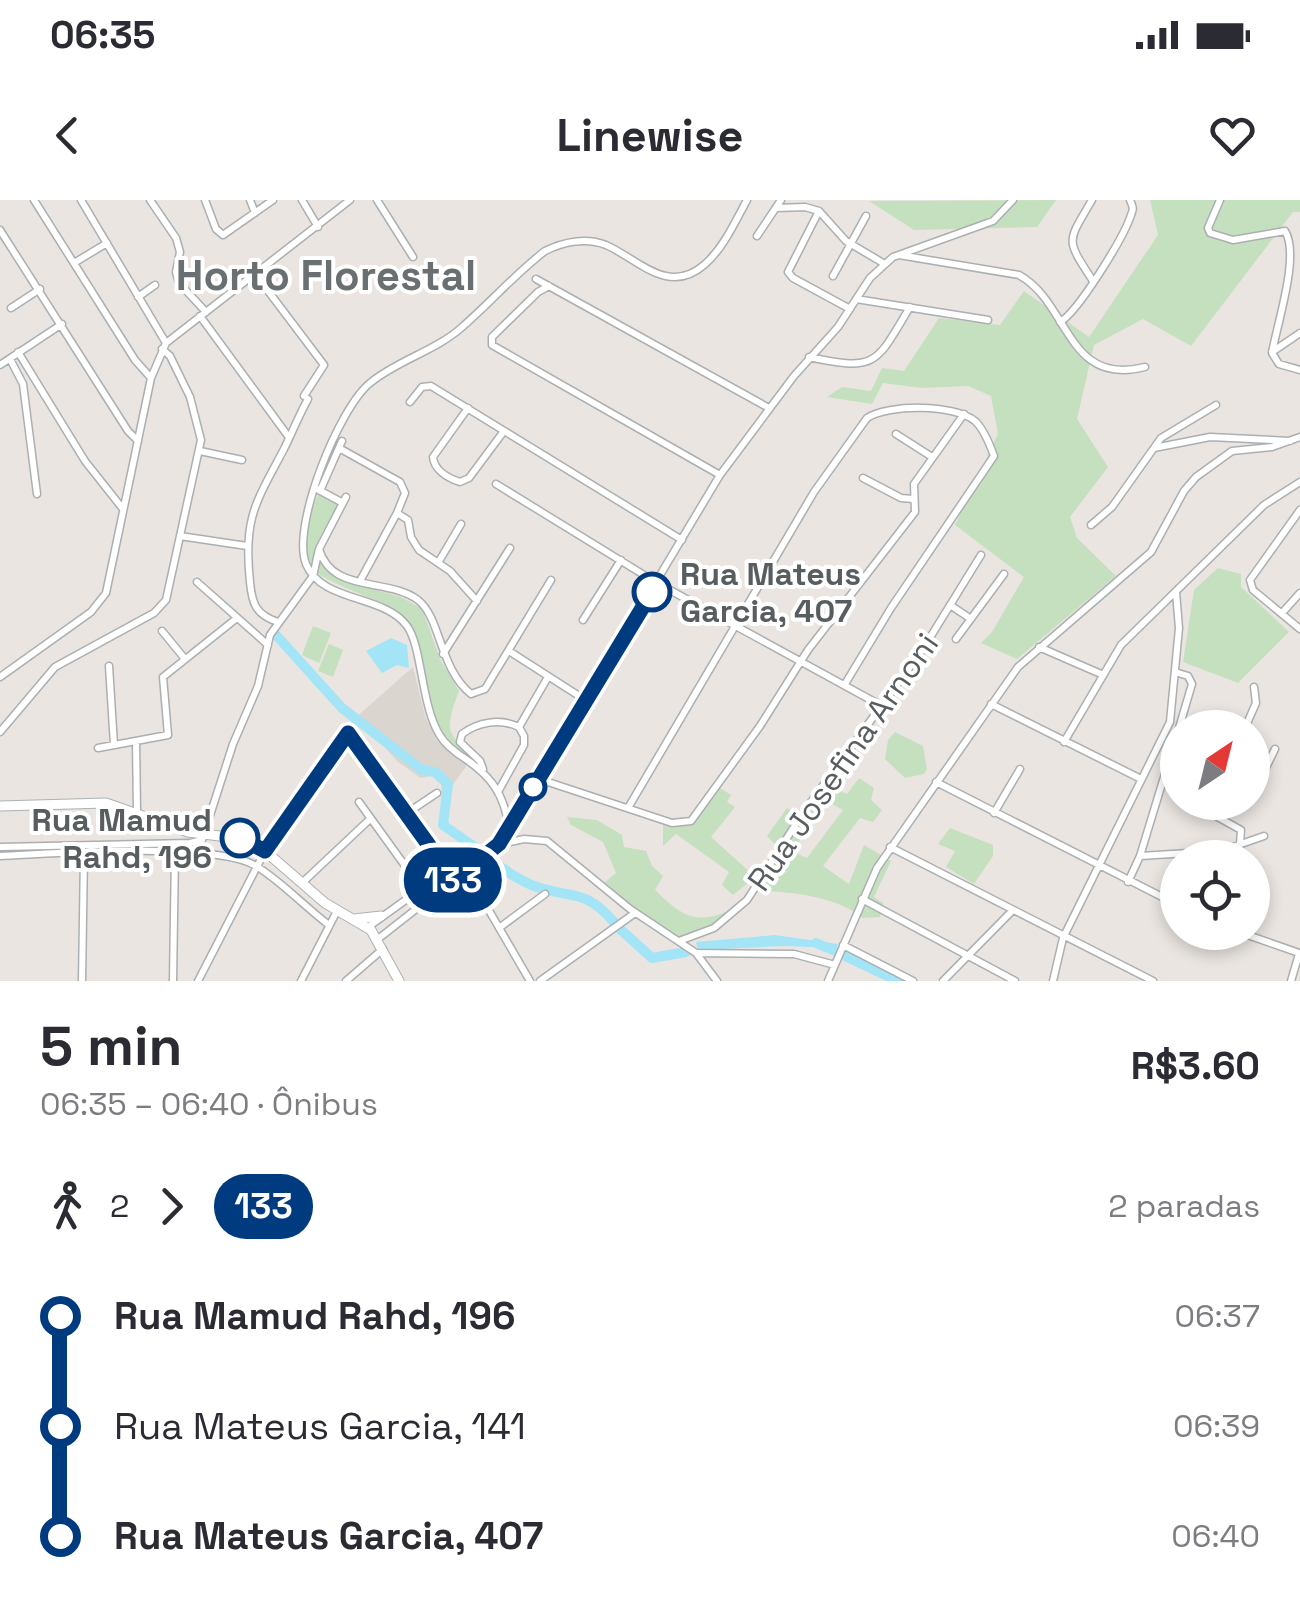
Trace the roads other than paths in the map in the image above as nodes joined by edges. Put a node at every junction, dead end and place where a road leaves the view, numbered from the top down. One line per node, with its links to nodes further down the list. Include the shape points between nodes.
1 (81, 200): 23 (street)
2 (150, 200): 41 (street, via 176,238 179,283)
3 (205, 200): 18 (street, via 224,235)
4 (250, 200): 18 (street)
5 (273, 200): 18 (street)
6 (302, 200): 20 (street)
7 (350, 200): 20 (street)
8 (377, 200): 26 (street)
9 (747, 200): 76 (street, via 710,260 686,276 653,274 591,241 545,251 456,332 364,388 344,420)
10 (781, 200): 16 (street)
11 (1013, 200): 25 (street, via 986,224)
12 (1092, 200): 32 (street, via 1071,245)
13 (1130, 200): 32 (street, via 1132,214)
14 (1220, 200): 48 (street, via 1210,233 1233,240 1284,231 1297,248)
15 (38, 202): 28 (street)
16 (776, 208): 17 (street); 22 (street)
17 (819, 211): 24 (street); 40 (street, via 788,272)
18 (255, 213)
19 (866, 216): 24 (street)
20 (318, 227): 29 (street)
21 (0, 230): 35 (street)
22 (757, 236)
23 (107, 243): 28 (street); 36 (street)
24 (850, 245): 27 (street); 30 (street)
25 (898, 255): 27 (street); 43 (street, via 1019,276)
26 (413, 257)
27 (883, 263): 37 (street)
28 (74, 264): 54 (street)
29 (256, 275): 41 (street); 64 (street, via 324,365)
30 (833, 276)
31 (536, 279): 34 (street)
32 (1093, 280): 43 (street, via 1076,310)
33 (155, 286): 36 (street)
34 (549, 286): 60 (street); 72 (street, via 492,337 492,345)
35 (40, 288): 39 (street); 44 (street)
36 (138, 297): 46 (street)
37 (856, 299): 38 (street); 40 (street)
38 (910, 307): 42 (street); 49 (street, via 869,363)
39 (11, 308)
40 (850, 308): 49 (street)
41 (203, 314): 46 (street); 64 (street)
42 (988, 320)
43 (1060, 322): 52 (street, via 1082,353 1102,367)
44 (62, 324): 47 (street); 66 (street)
45 (1300, 333): 48 (street)
46 (164, 346): 54 (street); 69 (street, via 194,406)
47 (18, 352): 50 (street); 55 (street)
48 (1272, 353): 53 (street, via 1279,364)
49 (809, 357): 60 (street)
50 (10, 359): 51 (street); 56 (street)
51 (0, 366)
52 (1144, 367)
53 (1300, 370)
54 (151, 378): 66 (street)
55 (36, 380): 56 (street); 80 (street)
56 (22, 384): 77 (street)
57 (410, 402): 59 (street, via 428,384)
58 (1216, 405): 68 (street)
59 (468, 408): 62 (street); 62 (street, via 433,456 447,476 469,478)
60 (769, 408): 72 (street)
61 (964, 414): 70 (street); 108 (street, via 930,408 867,418 814,492); 123 (street, via 980,426 994,456)
62 (504, 431): 86 (street)
63 (896, 434): 70 (street)
64 (288, 436): 87 (street, via 255,502)
65 (1300, 437): 67 (street)
66 (138, 441): 80 (street)
67 (1292, 441): 68 (street, via 1210,437); 113 (street, via 1232,451 1196,477 1151,552)
68 (1152, 448): 84 (street, via 1112,508)
69 (200, 451): 71 (street); 85 (street)
70 (932, 457): 79 (street, via 914,484)
71 (242, 460)
72 (720, 475): 86 (street)
73 (864, 478): 79 (street)
74 (1298, 483): 78 (street); 99 (street, via 1264,505)
75 (496, 484): 91 (street)
76 (318, 490): 82 (street, via 340,444 400,482 404,493); 88 (street, via 344,500); 94 (street, via 303,542)
77 (37, 494)
78 (1300, 494)
79 (913, 499): 117 (street, via 916,512)
80 (124, 510): 122 (street, via 102,601)
81 (1300, 510): 103 (street, via 1250,580)
82 (397, 513): 92 (street, via 408,520 414,544); 96 (street)
83 (461, 524): 92 (street)
84 (1092, 525)
85 (180, 536): 87 (street); 131 (street, via 168,596 159,609 54,668)
86 (682, 540): 98 (street)
87 (247, 546): 107 (street, via 254,605)
88 (319, 548): 94 (street); 96 (street, via 334,572)
89 (510, 548): 101 (street)
90 (981, 555): 102 (street, Rua Josefina Arnoni)
91 (621, 560): 98 (street); 106 (street)
92 (438, 563): 101 (street)
93 (1004, 574): 105 (street)
94 (313, 576): 107 (street); 139 (street, via 408,627 438,733)
95 (552, 580): 114 (street)
96 (360, 581): 115 (street, via 420,602)
97 (197, 582): 104 (street)
98 (657, 583): 108 (street); 125 (street)
99 (1176, 592): 119 (street); 120 (street, via 1121,645)
100 (1300, 593): 103 (street)
101 (477, 602): 115 (street)
102 (950, 606): 105 (street); 127 (street, Rua Josefina Arnoni)
103 (1282, 614): 109 (street)
104 (237, 618): 112 (street); 116 (street)
105 (971, 619): 111 (street)
106 (583, 620)
107 (278, 622): 112 (street)
108 (736, 626): 117 (street); 148 (street)
109 (1300, 629)
110 (162, 632): 116 (street)
111 (956, 639)
112 (268, 644): 155 (street)
113 (1039, 647): 120 (street); 126 (street)
114 (509, 652): 115 (street, via 476,694); 121 (street)
115 (443, 654)
116 (185, 659): 132 (street, via 162,678 168,736)
117 (801, 660): 123 (street); 148 (street, via 691,821 672,823)
118 (109, 666): 134 (street)
119 (1175, 672): 128 (street, via 1192,684); 141 (street, via 1170,722)
120 (1102, 674): 133 (street)
121 (548, 676): 125 (street); 130 (street)
122 (0, 677)
123 (845, 684): 127 (street)
124 (1254, 686): 129 (street)
125 (586, 701): 140 (street)
126 (991, 704): 133 (street); 142 (street)
127 (882, 706): 190 (street, Rua Josefina Arnoni, via 748,900 714,928)
128 (1184, 710)
129 (1253, 710)
130 (519, 727): 139 (street, via 499,721 462,734 460,742); 143 (street, via 524,744)
131 (0, 732)
132 (136, 741): 134 (street); 149 (street)
133 (1064, 742): 141 (street)
134 (114, 745): 135 (street)
135 (98, 748)
136 (1276, 748): 137 (street)
137 (1270, 760)
138 (1020, 769): 150 (street)
139 (482, 770): 143 (street)
140 (538, 778): 148 (street); 154 (street)
141 (1141, 779): 169 (street)
142 (936, 782): 150 (street); 161 (street)
143 (498, 790): 154 (street)
144 (1160, 790): 167 (street)
145 (437, 793): 151 (street)
146 (360, 802): 152 (street)
147 (0, 806): 149 (main road, via 94,802)
148 (628, 808)
149 (137, 812): 155 (main road)
150 (994, 813): 169 (street)
151 (407, 814): 162 (street, via 348,733); 170 (street)
152 (370, 819): 172 (street); 175 (street)
153 (1223, 820): 157 (street, via 1241,830)
154 (509, 827): 159 (street)
155 (206, 832): 160 (street, via 190,843); 162 (main road)
156 (1264, 836): 158 (street)
157 (1239, 840)
158 (1252, 840)
159 (499, 844): 171 (street); 183 (street, via 547,841)
160 (0, 846)
161 (890, 847): 180 (street); 182 (street)
162 (265, 851): 168 (street); 175 (main road)
163 (175, 852): 164 (street); 168 (street); 200 (street)
164 (84, 854): 166 (street); 199 (street)
165 (1160, 855): 167 (street)
166 (0, 856)
167 (1140, 856): 174 (street)
168 (258, 866): 186 (street); 201 (street)
169 (1098, 867): 174 (street); 189 (street)
170 (445, 868): 172 (street); 173 (street); 176 (street)
171 (466, 871): 173 (street); 188 (street)
172 (416, 880): 176 (street)
173 (454, 880): 179 (street)
174 (1128, 882): 178 (street)
175 (302, 884): 181 (main road)
176 (421, 888): 179 (street); 184 (street)
177 (545, 894): 188 (street)
178 (1160, 897)
179 (429, 899): 192 (street)
180 (862, 899): 193 (street); 196 (street)
181 (336, 911): 185 (main road); 186 (street)
182 (1012, 911): 189 (street); 196 (street)
183 (635, 913): 190 (street); 206 (street)
184 (382, 916): 185 (main road); 187 (street)
185 (352, 919): 187 (main road)
186 (329, 925): 202 (street)
187 (368, 927): 192 (main road)
188 (499, 928): 205 (street)
189 (1063, 938): 198 (street); 212 (street)
190 (678, 941): 195 (street)
191 (1270, 942): 194 (street)
192 (381, 944): 203 (street); 204 (main road)
193 (842, 944): 197 (street); 209 (street)
194 (1300, 952): 213 (street)
195 (696, 953): 197 (street, via 794,954); 207 (street)
196 (969, 956): 210 (street); 211 (street)
197 (834, 966): 208 (street)
198 (1149, 980)
199 (82, 981)
200 (173, 981)
201 (198, 981)
202 (301, 981)
203 (346, 981)
204 (399, 981)
205 (530, 981)
206 (540, 981)
207 (717, 981)
208 (828, 981)
209 (913, 981)
210 (943, 981)
211 (1015, 981)
212 (1053, 981)
213 (1291, 981)

